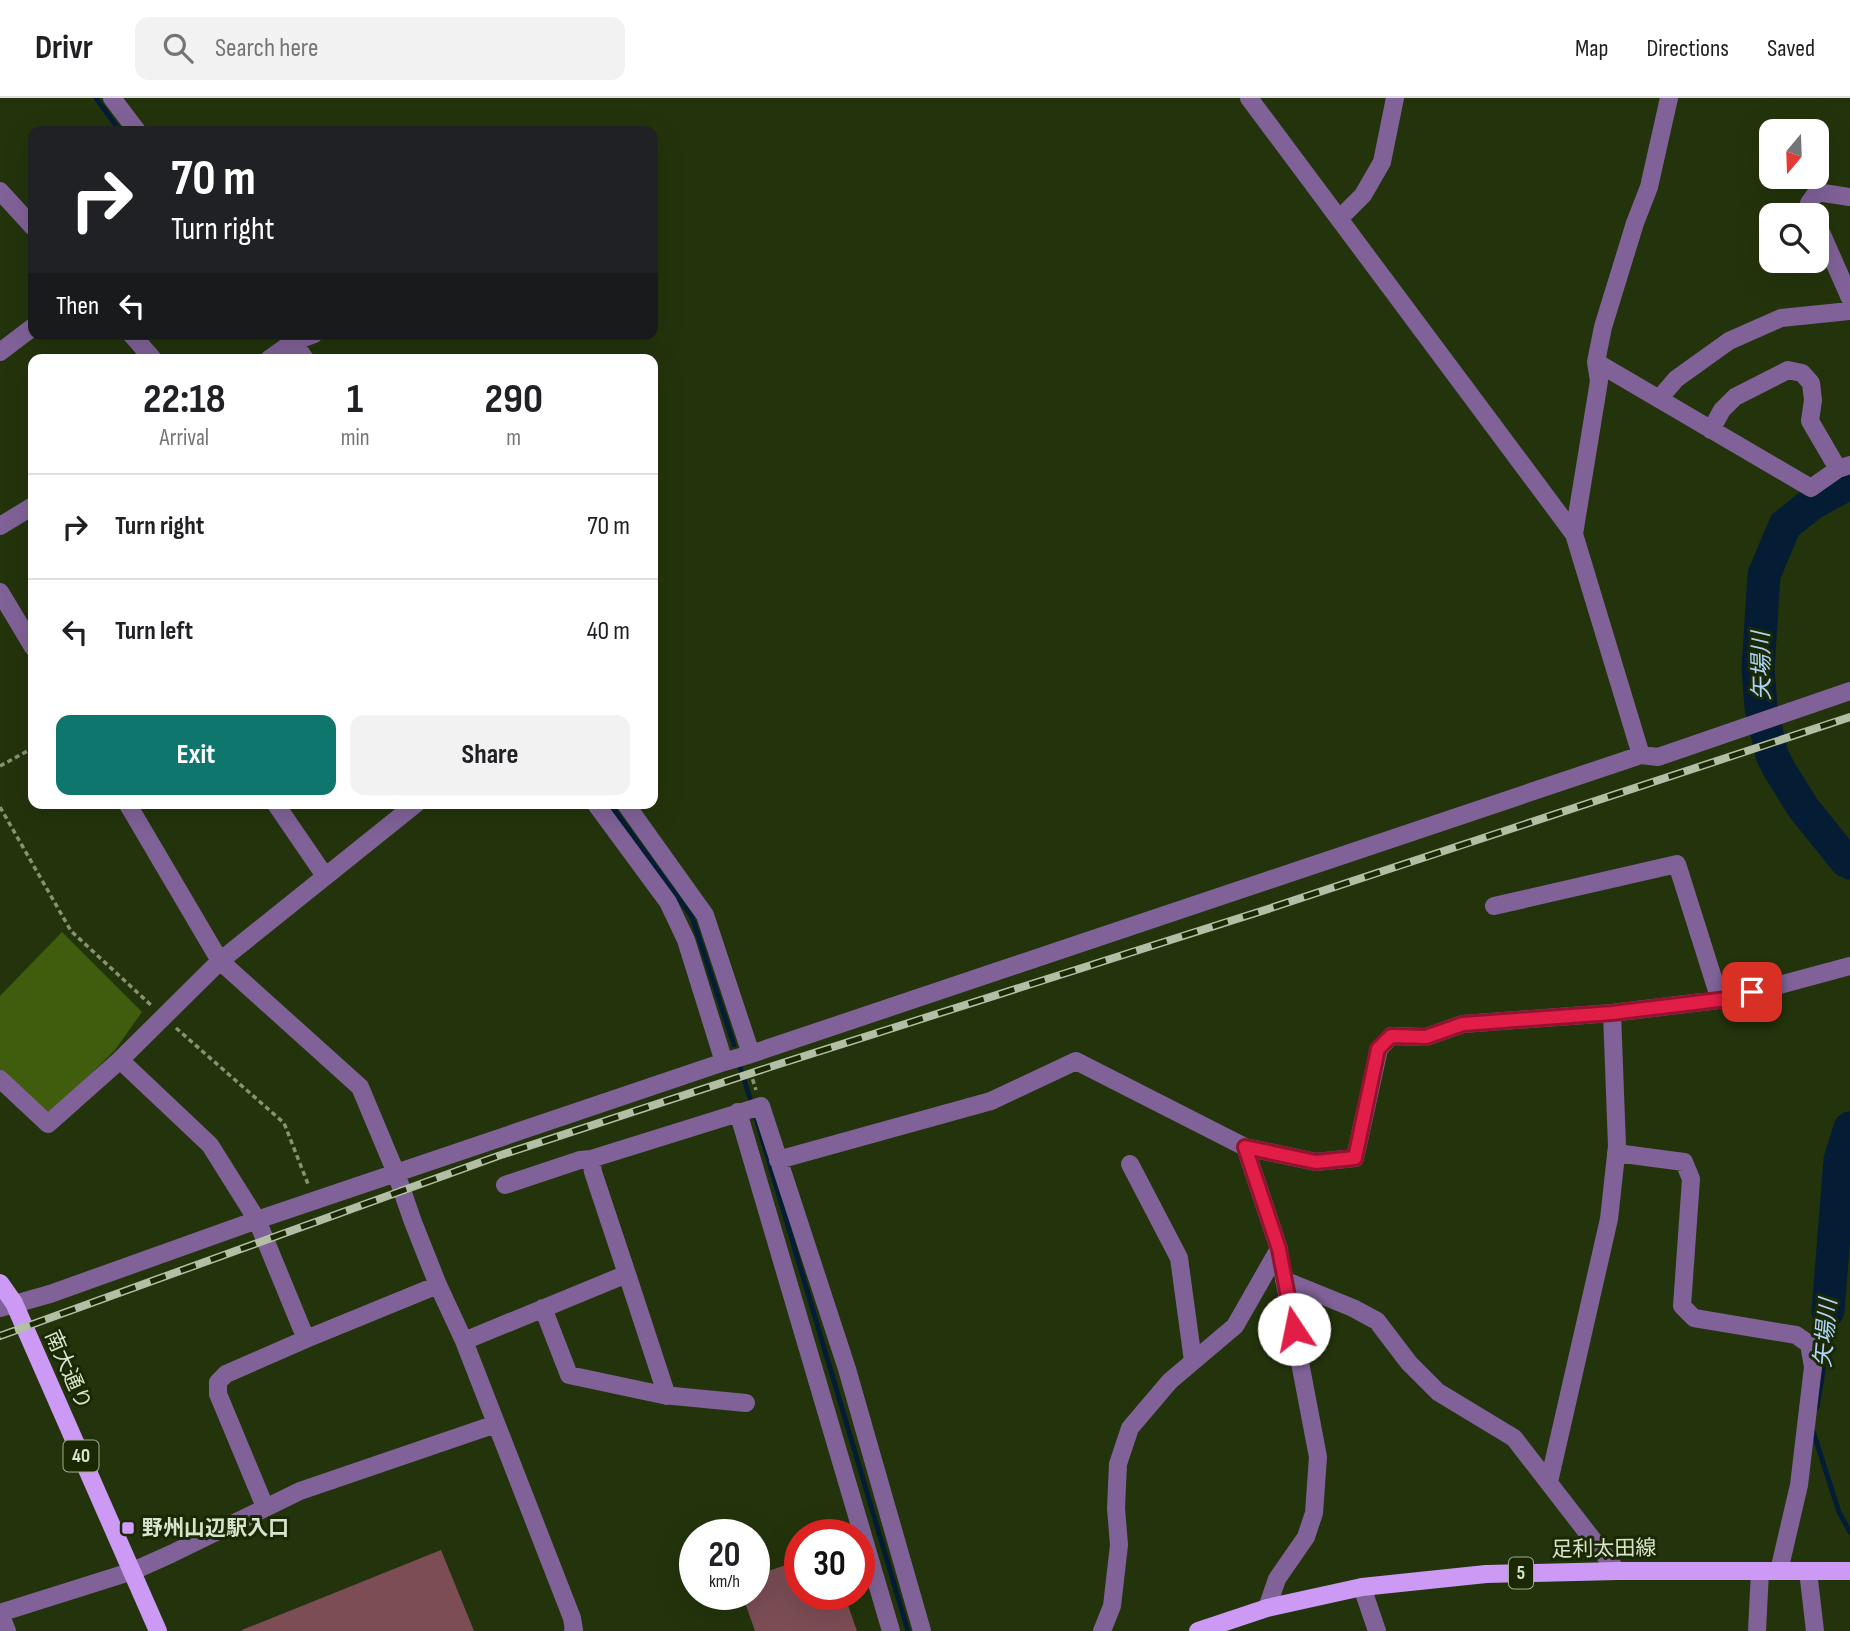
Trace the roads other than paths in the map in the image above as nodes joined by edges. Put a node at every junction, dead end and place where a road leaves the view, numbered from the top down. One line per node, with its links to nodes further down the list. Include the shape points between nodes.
1 (112, 98): 5 (street)
2 (1250, 98): 9 (street)
3 (1395, 98): 9 (street, via 1382,162 1363,195)
4 (1670, 98): 20 (street, via 1649,187 1602,327)
5 (133, 126)
6 (0, 191): 10 (street)
7 (1850, 197): 8 (street, via 1818,192)
8 (1814, 203)
9 (1340, 218): 26 (street)
10 (28, 222)
11 (1829, 250): 12 (street)
12 (1850, 298)
13 (1850, 311): 21 (street, via 1781,318 1729,341 1676,379)
14 (28, 331): 17 (street)
15 (136, 340): 18 (street)
16 (290, 340): 19 (street)
17 (0, 352)
18 (149, 354)
19 (274, 354)
20 (1596, 362): 21 (street); 26 (street, via 1599,381)
21 (1659, 399): 22 (street)
22 (1711, 430): 23 (street, via 1811,488); 23 (street, via 1735,397 1788,370 1802,373 1811,383 1810,421)
23 (1844, 467)
24 (28, 509): 25 (street)
25 (0, 526)
26 (1574, 534): 30 (street)
27 (0, 592): 28 (street)
28 (28, 638)
29 (1850, 691): 30 (street, via 1658,757)
30 (1641, 755): 44 (street)
31 (131, 809): 38 (street)
32 (279, 809): 36 (street)
33 (409, 809): 36 (street)
34 (599, 809): 43 (street, via 668,902 686,940)
35 (629, 809): 44 (street, via 705,915)
36 (325, 876): 38 (street)
37 (1494, 906): 40 (street, via 1677,864)
38 (220, 961): 42 (street); 52 (street, via 360,1087)
39 (1850, 966): 40 (street)
40 (1720, 1000): 41 (street)
41 (1612, 1013): 47 (street, via 1463,1024 1426,1037 1391,1036 1378,1049 1355,1158 1316,1162); 48 (street)
42 (120, 1060): 45 (street, via 48,1124); 54 (street, via 210,1145)
43 (724, 1062): 44 (street); 52 (street)
44 (750, 1062)
45 (0, 1079)
46 (738, 1112): 49 (street); 50 (street, via 761,1106); 82 (street)
47 (1245, 1147): 50 (street, via 1076,1061 991,1101); 55 (street)
48 (1616, 1153): 68 (street, via 1609,1219); 73 (street, via 1684,1163 1690,1180 1682,1306 1694,1318 1796,1335 1810,1344 1813,1367 1799,1485)
49 (592, 1159): 53 (street); 56 (street)
50 (778, 1160): 83 (street, via 847,1368)
51 (1130, 1164): 64 (street, via 1179,1258)
52 (396, 1173): 54 (street); 59 (street)
53 (505, 1185)
54 (257, 1220): 60 (street); 62 (street)
55 (1279, 1249): 57 (street); 64 (street, via 1235,1326)
56 (627, 1274): 61 (street); 65 (street)
57 (1284, 1280): 68 (street, via 1377,1321 1438,1392 1514,1438); 77 (street, via 1318,1457 1314,1513 1306,1537 1277,1579)
58 (0, 1283): 60 (main road, 南大通り / 40)
59 (438, 1285): 62 (street); 63 (street)
60 (7, 1305): 70 (main road, 南大通り / 40)
61 (543, 1308): 63 (street); 65 (street, via 569,1376)
62 (306, 1339): 69 (street, via 226,1374 218,1382 218,1394)
63 (464, 1340): 67 (street)
64 (1193, 1361): 84 (street, via 1130,1428 1118,1464 1119,1545 1112,1606)
65 (667, 1396): 66 (street)
66 (746, 1403)
67 (496, 1424): 69 (street); 81 (street, via 572,1618)
68 (1549, 1482): 71 (street)
69 (265, 1507): 70 (street)
70 (133, 1571): 78 (street); 80 (main road, 南大通り / 40)
71 (1617, 1571): 72 (main road, 足利太田線 / 5); 76 (main road, 足利太田線 / 5, via 1486,1574)
72 (1760, 1571): 73 (main road, 足利太田線 / 5); 87 (street)
73 (1779, 1571): 74 (main road, 足利太田線 / 5)
74 (1808, 1571): 75 (main road, 足利太田線 / 5); 88 (street)
75 (1850, 1571)
76 (1362, 1587): 77 (main road, 足利太田線 / 5); 86 (street)
77 (1267, 1608): 85 (main road, 足利太田線 / 5)
78 (0, 1613): 79 (street)
79 (6, 1631)
80 (158, 1631)
81 (573, 1631)
82 (891, 1631)
83 (922, 1631)
84 (1102, 1631)
85 (1198, 1631)
86 (1377, 1631)
87 (1757, 1631)
88 (1815, 1631)

